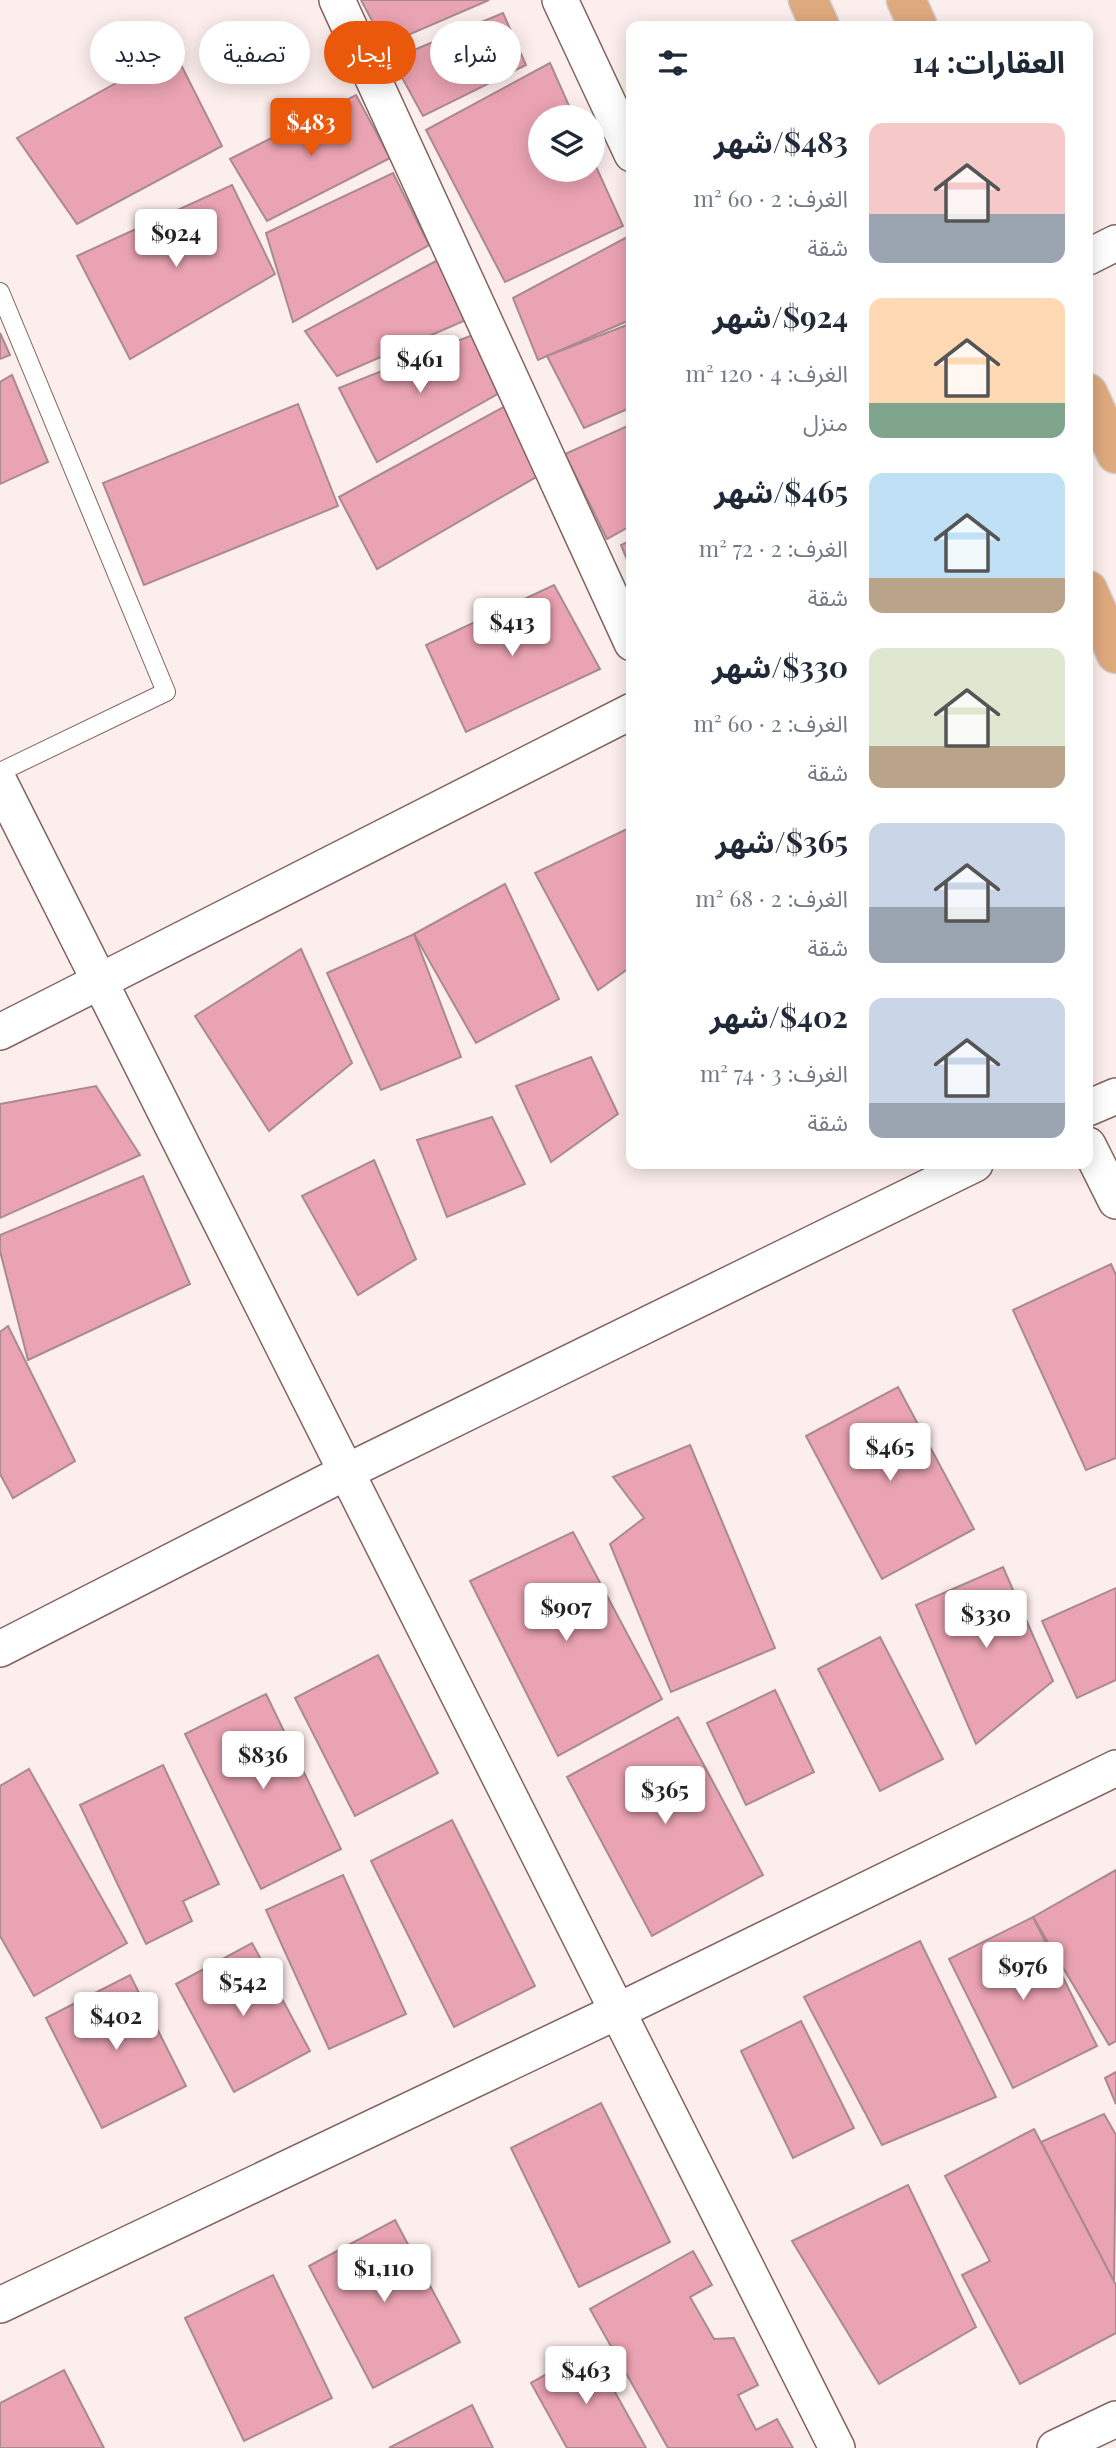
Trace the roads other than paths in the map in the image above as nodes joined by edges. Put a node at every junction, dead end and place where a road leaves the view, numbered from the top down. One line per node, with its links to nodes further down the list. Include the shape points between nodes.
1 (337, 0): 14 (street)
2 (560, 0): 7 (street)
3 (808, 0): 5 (main road)
4 (906, 0): 6 (main road)
5 (818, 21)
6 (916, 21)
7 (626, 141)
8 (1116, 243): 9 (street)
9 (1093, 254)
10 (0, 292): 17 (lane, via 166,692)
11 (1093, 404): 12 (main road)
12 (1116, 454)
13 (1093, 601): 15 (main road)
14 (626, 630)
15 (1116, 654)
16 (626, 714): 19 (street)
17 (0, 772)
18 (0, 783): 19 (street)
19 (102, 982): 20 (street); 26 (street)
20 (0, 1032)
21 (1116, 1096): 22 (street)
22 (1093, 1106)
23 (1093, 1154): 25 (street)
24 (965, 1169): 26 (street)
25 (1116, 1201)
26 (346, 1472): 27 (street); 29 (street)
27 (0, 1649)
28 (1116, 1768): 29 (street)
29 (618, 2011): 30 (street); 32 (street)
30 (0, 2305)
31 (1116, 2419): 33 (street)
32 (837, 2448)
33 (1055, 2448)

